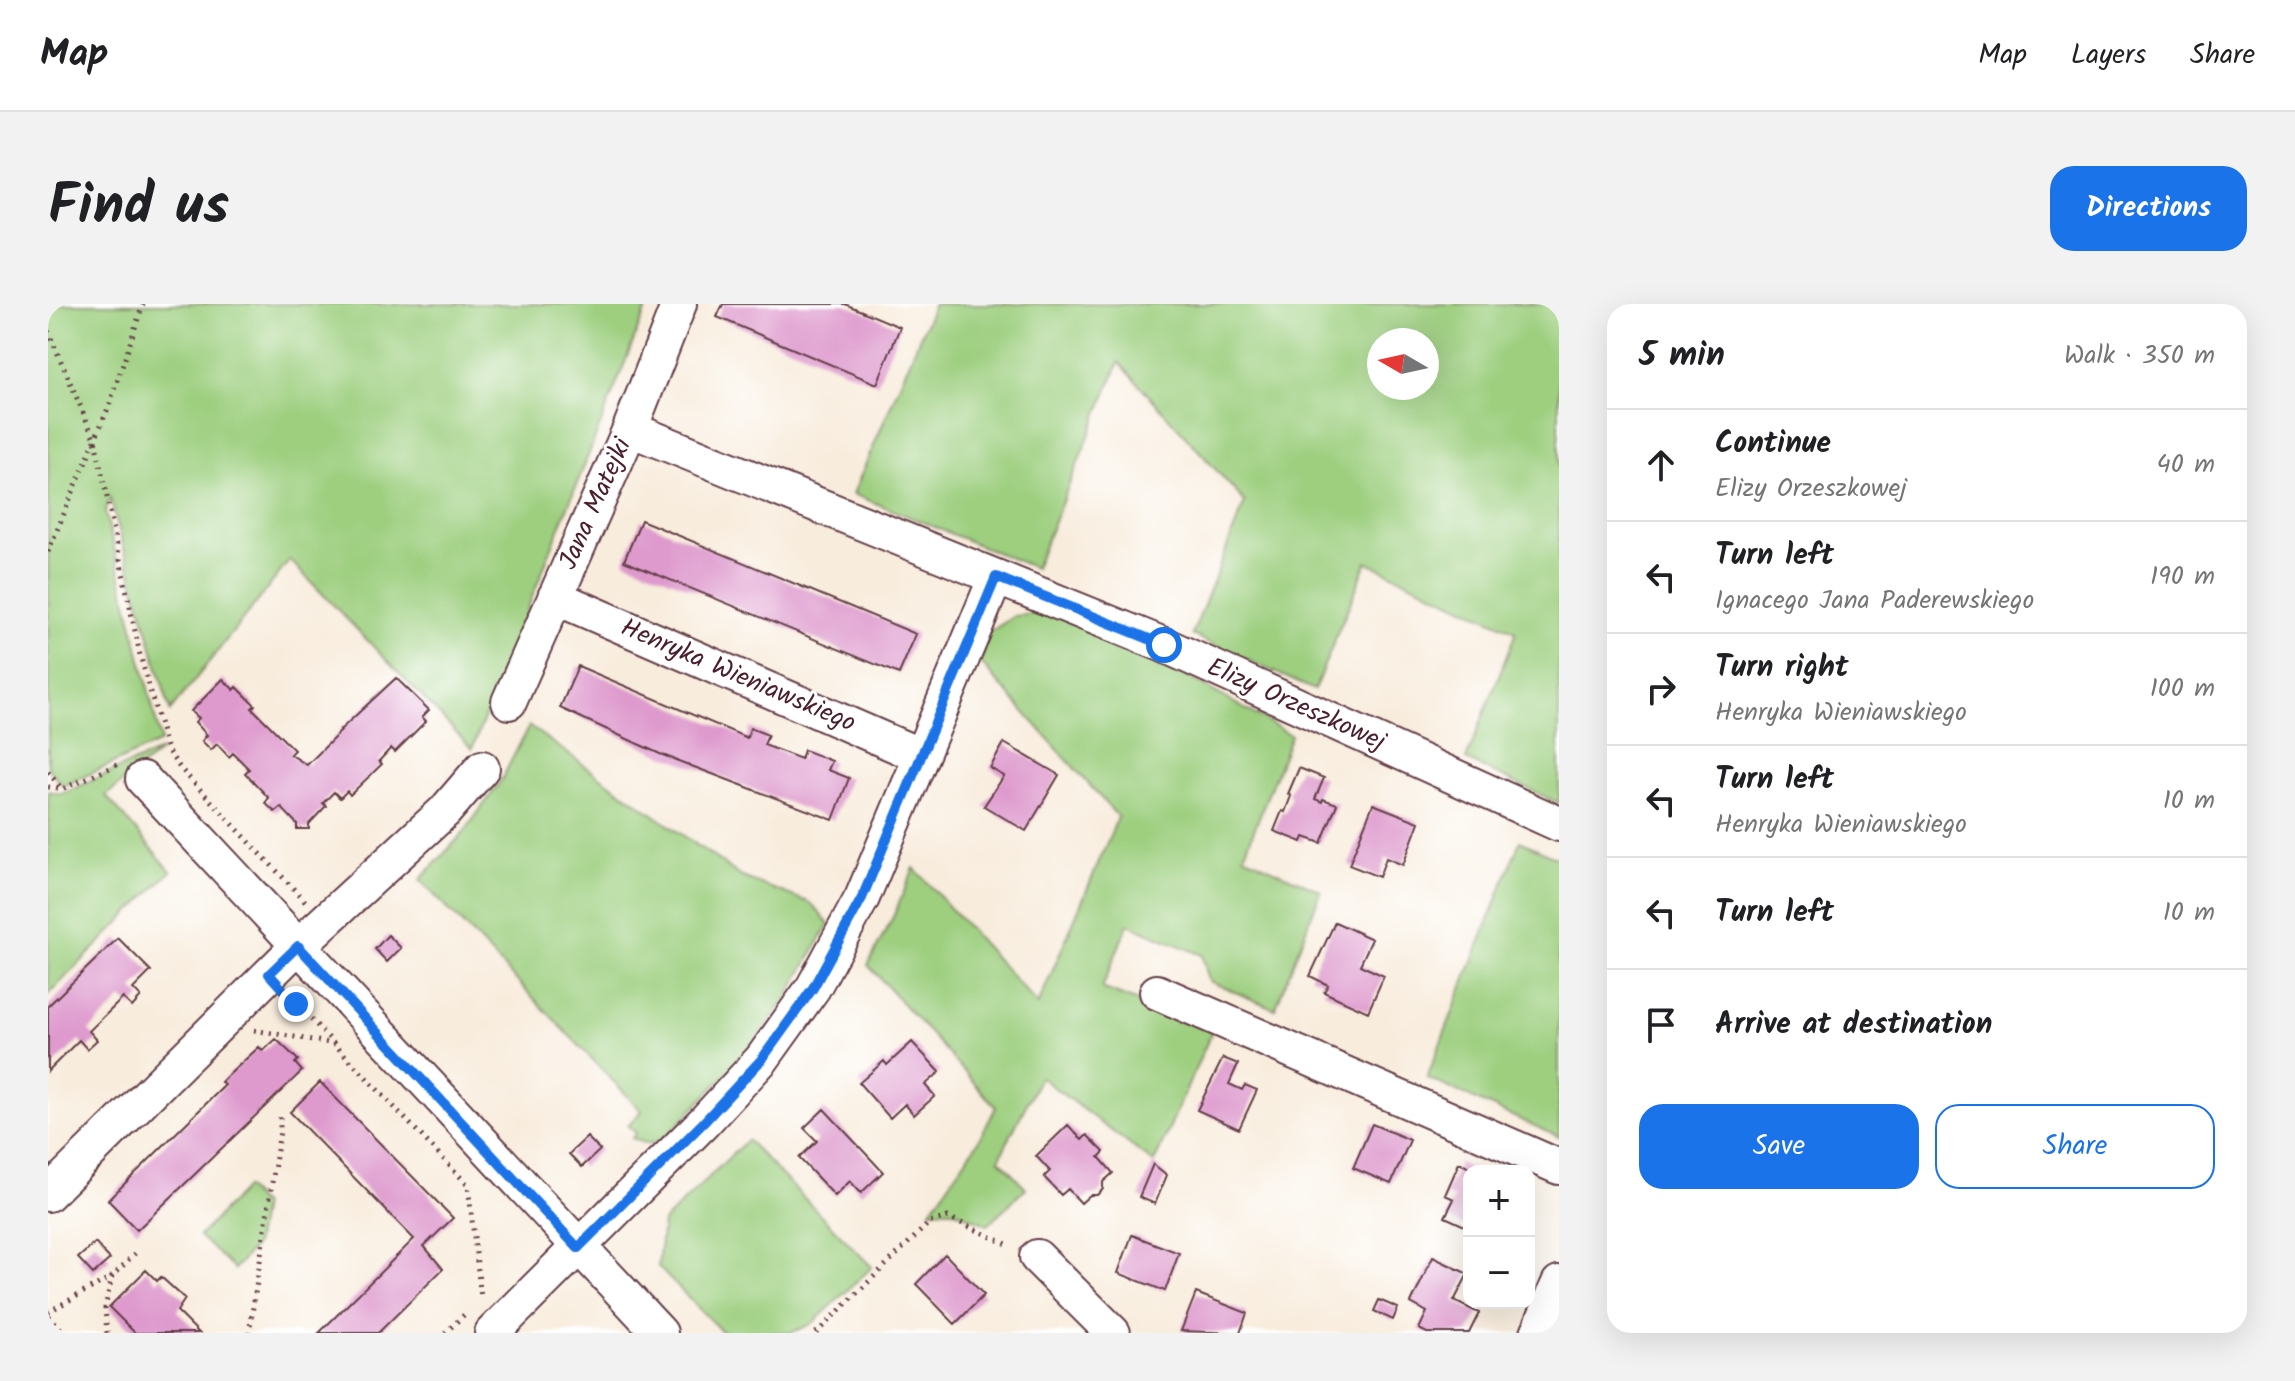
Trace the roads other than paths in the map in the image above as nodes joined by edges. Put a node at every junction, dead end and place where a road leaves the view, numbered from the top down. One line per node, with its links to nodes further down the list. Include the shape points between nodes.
1 (679, 304): 2 (street, Jana Matejki)
2 (630, 429): 3 (street, Elizy Orzeszkowej); 4 (street, Jana Matejki)
3 (996, 577): 6 (street); 9 (street, Elizy Orzeszkowej, via 1164,645)
4 (555, 597): 5 (street, Jana Matejki); 6 (street, Henryka Wieniawskiego)
5 (509, 702)
6 (921, 756): 14 (street, via 862,898 813,988 762,1059)
7 (141, 763): 10 (street)
8 (482, 768): 10 (street, via 445,811)
9 (1559, 824)
10 (298, 946): 13 (street); 14 (street)
11 (1157, 992): 12 (street)
12 (1559, 1167)
13 (48, 1194)
14 (578, 1248): 17 (street); 18 (street)
15 (1037, 1257): 19 (street)
16 (1559, 1283): 20 (street)
17 (492, 1333)
18 (660, 1333)
19 (1113, 1333)
20 (1538, 1333)

